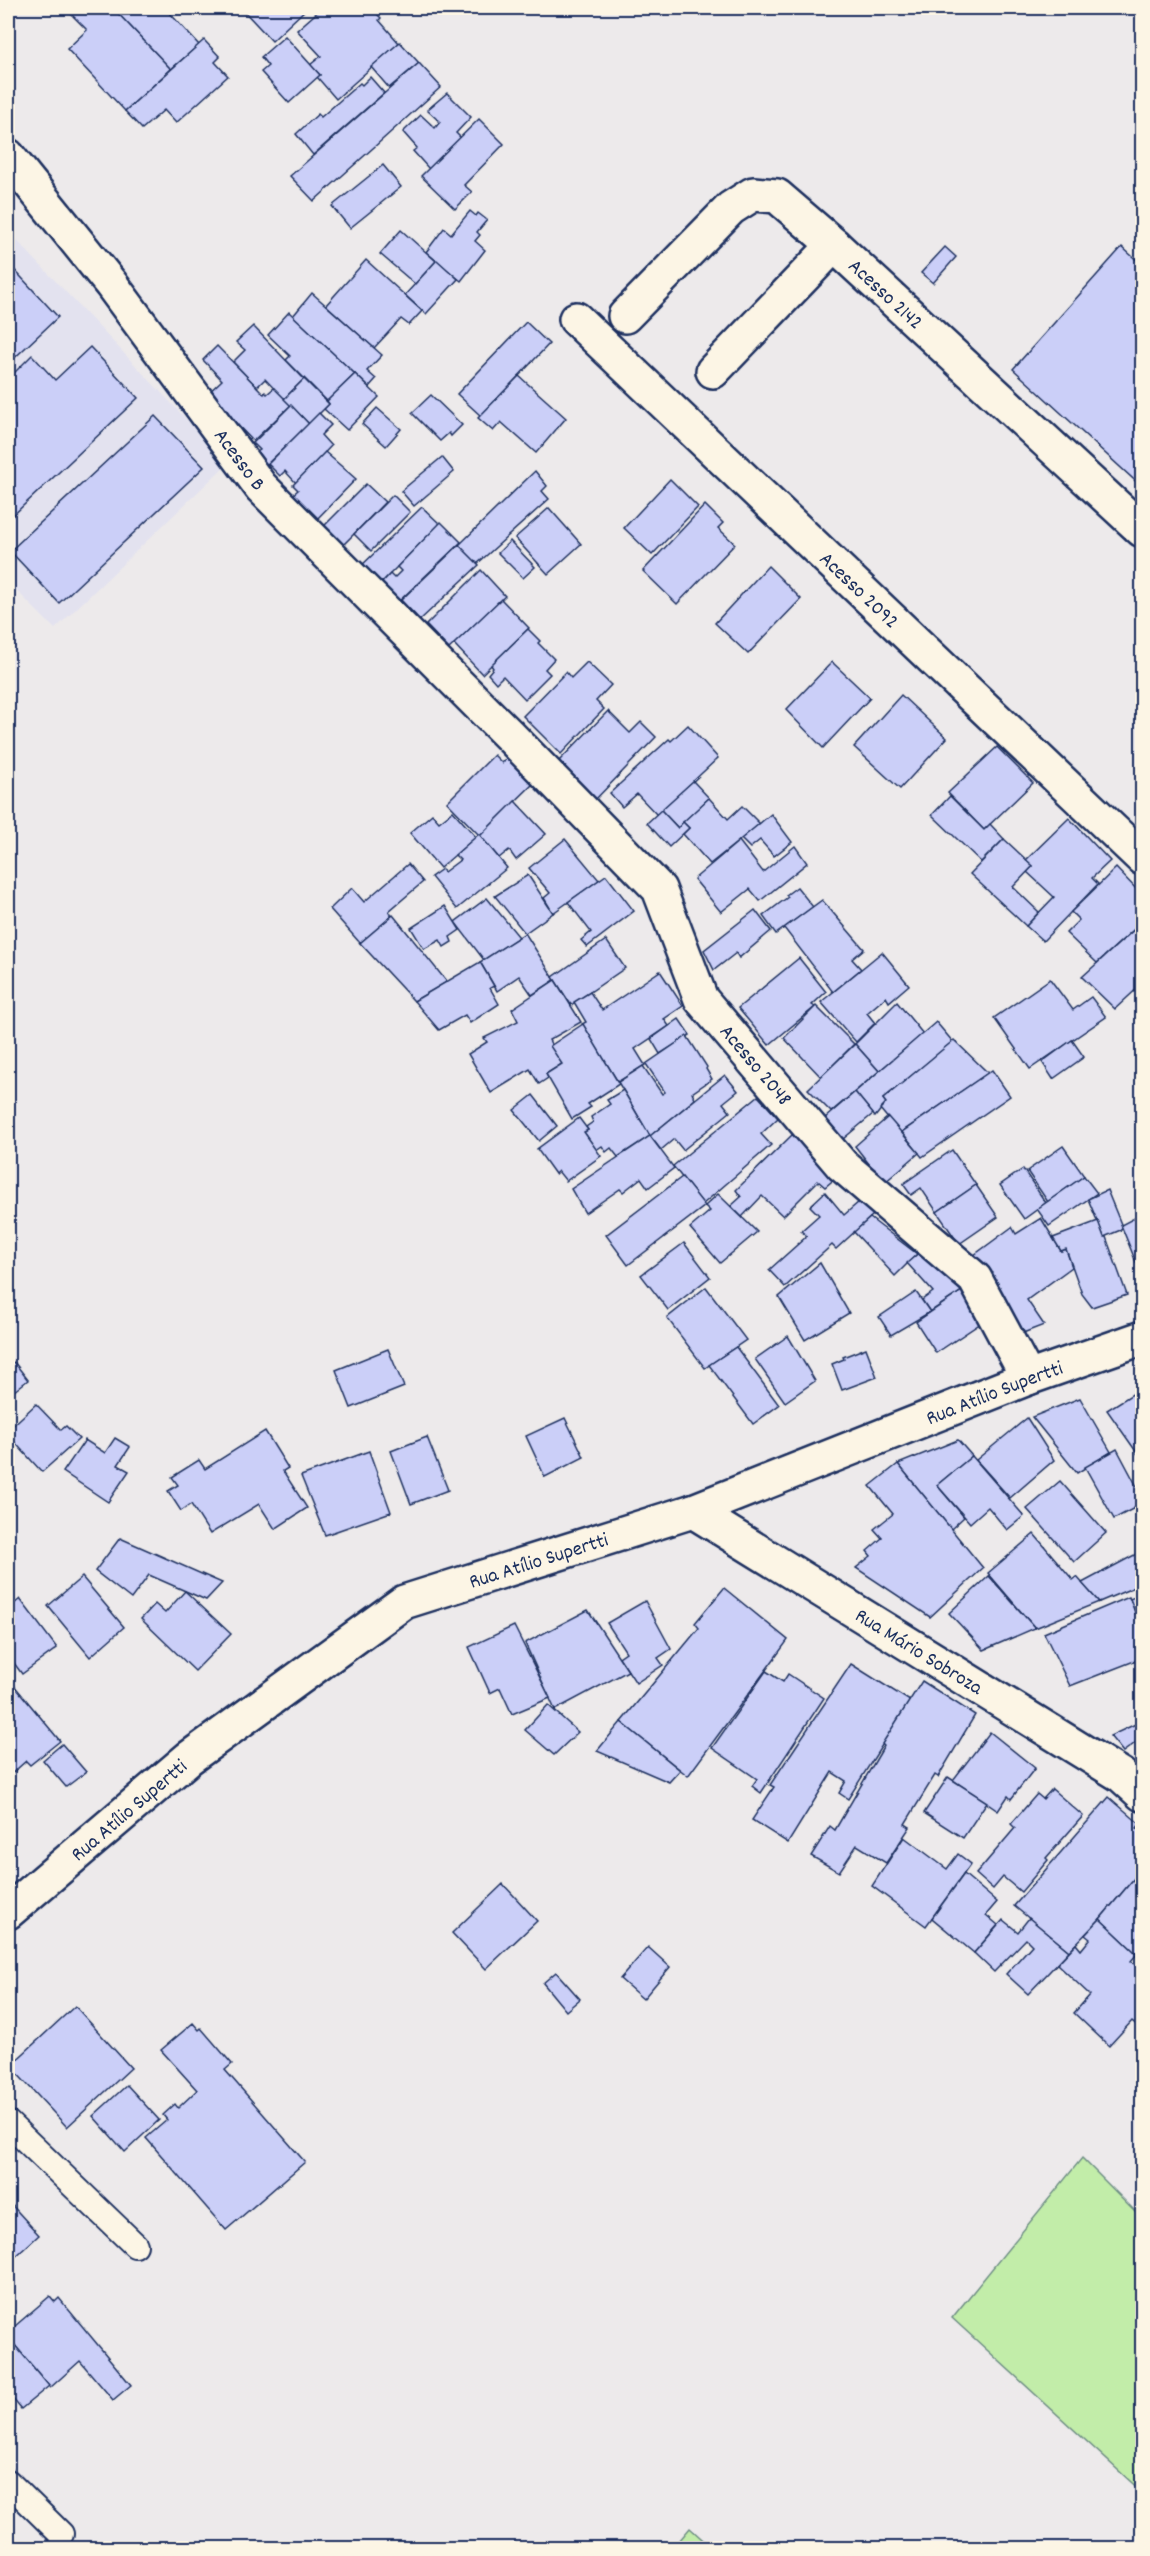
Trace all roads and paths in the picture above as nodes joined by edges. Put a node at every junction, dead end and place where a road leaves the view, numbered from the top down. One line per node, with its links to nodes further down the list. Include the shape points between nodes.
1 (8, 156): 7 (street, Acesso B, via 111,284 261,487)
2 (834, 245): 3 (street, Acesso 2142, via 777,196 753,194 730,208); 5 (street); 6 (street, Acesso 2142)
3 (625, 316)
4 (576, 319): 8 (street, Acesso 2092)
5 (713, 371)
6 (1143, 530)
7 (509, 735): 10 (street, Acesso 2048, via 658,889 701,999 842,1165 975,1279)
8 (1143, 858)
9 (1143, 1338): 10 (street, Rua Atílio Supertti)
10 (1028, 1378): 11 (street, Rua Atílio Supertti)
11 (693, 1511): 12 (street, Rua Mário Sobroza, via 1121,1775); 13 (street, Rua Atílio Supertti, via 404,1602 189,1758)
12 (1143, 1794)
13 (8, 1912)
14 (8, 2123): 15 (lane)
15 (135, 2245)
16 (8, 2482): 17 (lane)
17 (61, 2534)

